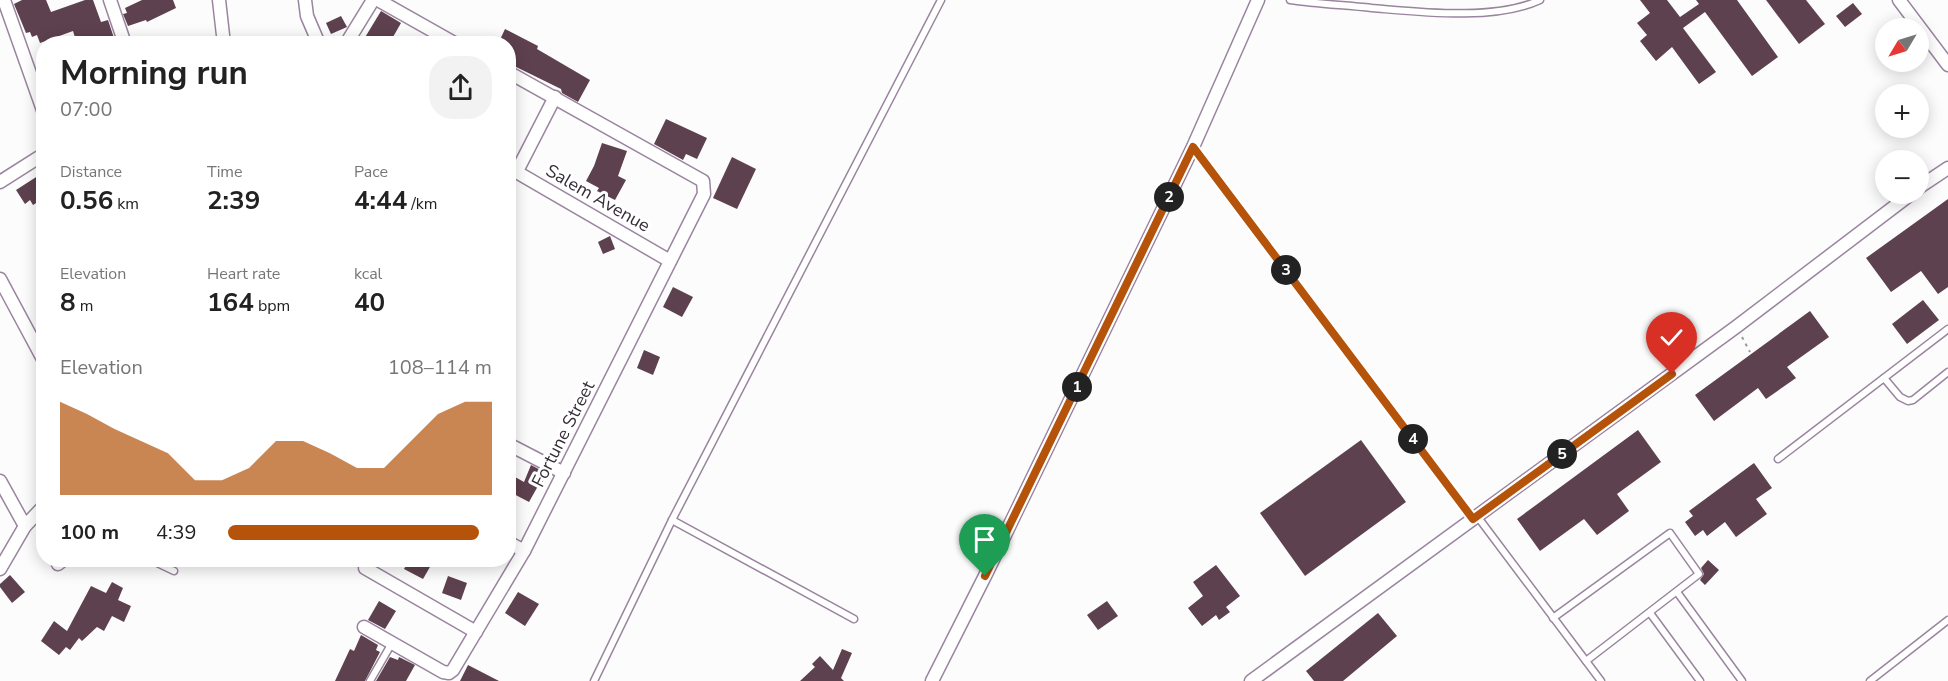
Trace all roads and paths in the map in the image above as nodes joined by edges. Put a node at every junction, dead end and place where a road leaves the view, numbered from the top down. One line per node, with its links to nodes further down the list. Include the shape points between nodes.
1 (4, 0): 19 (street)
2 (110, 0): 12 (street)
3 (219, 0): 13 (street)
4 (305, 0): 14 (street)
5 (373, 0): 15 (street)
6 (378, 0): 16 (street)
7 (941, 0): 41 (lane)
8 (1258, 0): 21 (street)
9 (1290, 0): 10 (lane, via 1436,13 1495,11)
10 (1540, 0)
11 (1899, 0): 17 (street)
12 (122, 36)
13 (223, 36)
14 (316, 36)
15 (351, 36)
16 (442, 36)
17 (1948, 66)
18 (516, 76): 20 (street)
19 (36, 90)
20 (555, 97): 23 (street); 29 (street, Fortune Street, via 703,181 704,194)
21 (1193, 147): 40 (lane); 62 (street)
22 (36, 159): 27 (street)
23 (516, 164)
24 (1948, 168): 26 (street)
25 (516, 171): 29 (street, Salem Avenue)
26 (1929, 181)
27 (0, 182)
28 (1898, 204): 40 (street)
29 (670, 261): 37 (street, Fortune Street)
30 (0, 279): 32 (street)
31 (1948, 329): 34 (lane)
32 (36, 346)
33 (1948, 372): 34 (lane, via 1908,401)
34 (1884, 378): 36 (lane)
35 (516, 448): 37 (street)
36 (1778, 459)
37 (564, 472): 44 (street, Fortune Street)
38 (0, 482): 42 (street)
39 (36, 514): 42 (street)
40 (1475, 518): 53 (lane); 63 (street)
41 (672, 520): 54 (lane); 61 (lane)
42 (25, 526): 48 (street)
43 (516, 546): 44 (street)
44 (524, 551): 45 (street, Fortune Street)
45 (516, 564)
46 (164, 567): 50 (lane)
47 (515, 567): 57 (street, Fortune Street)
48 (0, 568)
49 (365, 568): 57 (street)
50 (174, 572)
51 (1677, 592): 52 (lane); 53 (lane, via 1699,574 1670,533); 66 (lane)
52 (1650, 613): 59 (lane); 65 (lane)
53 (1553, 618): 59 (lane)
54 (854, 619)
55 (1948, 620): 67 (lane)
56 (364, 627): 58 (street, Fortune Street)
57 (476, 632): 58 (street, Fortune Street, via 449,673)
58 (392, 642): 60 (lane)
59 (1586, 661): 64 (lane)
60 (370, 681)
61 (594, 681)
62 (932, 681)
63 (1251, 681)
64 (1600, 681)
65 (1700, 681)
66 (1742, 681)
67 (1870, 681)

